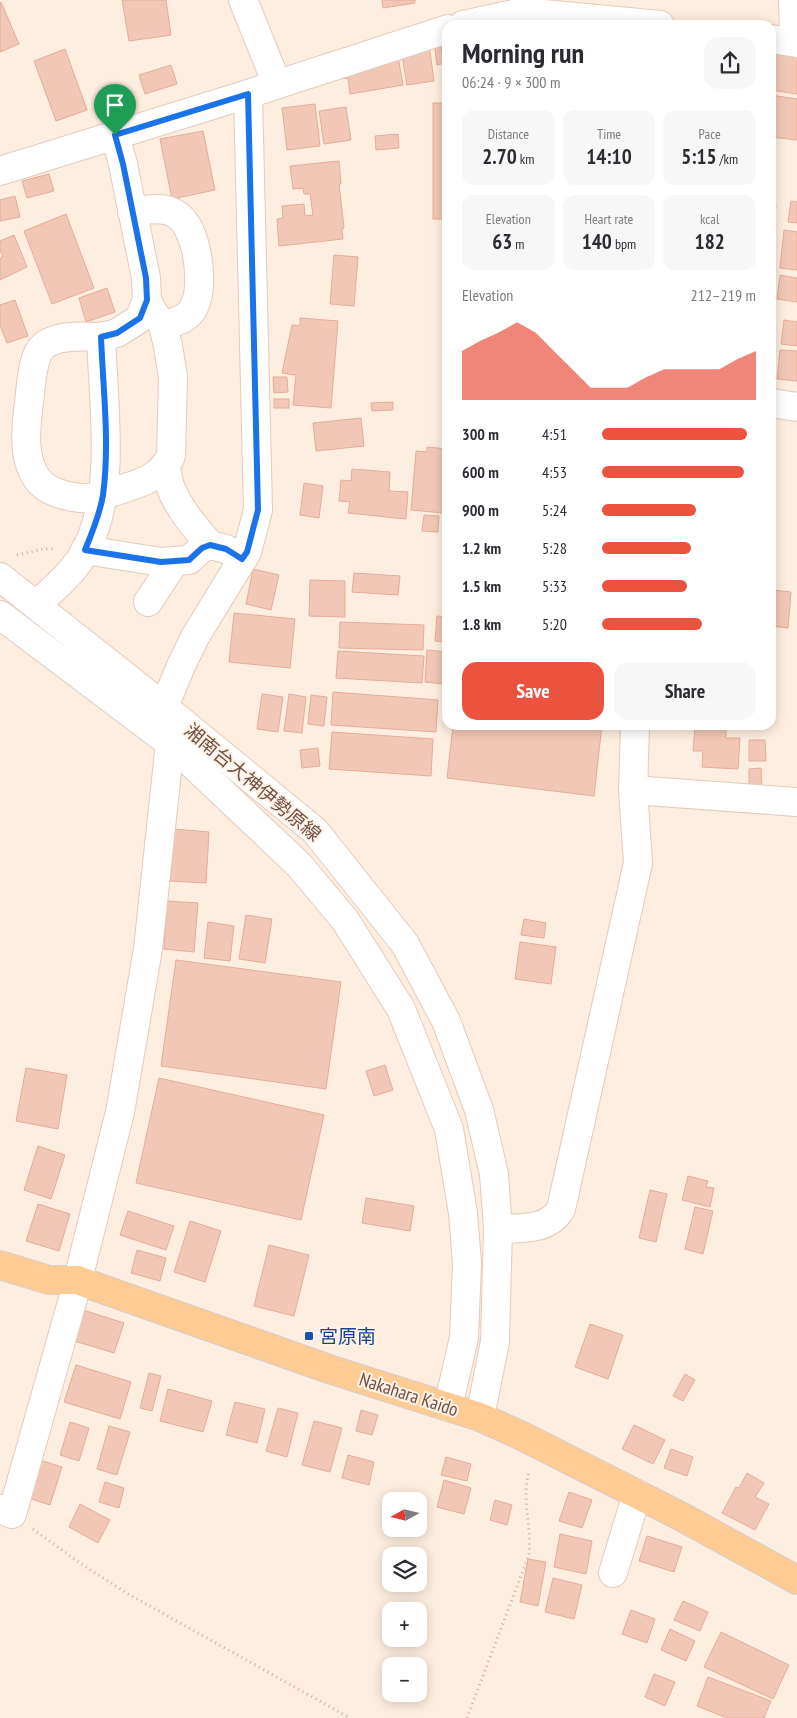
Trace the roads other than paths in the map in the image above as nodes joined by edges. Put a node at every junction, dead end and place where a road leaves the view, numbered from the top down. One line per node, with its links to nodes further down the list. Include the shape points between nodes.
1 (243, 0): 8 (street)
2 (793, 0): 7 (street)
3 (522, 6): 4 (street); 5 (street)
4 (479, 20)
5 (621, 20)
6 (442, 30): 8 (street)
7 (788, 41)
8 (277, 84): 9 (street)
9 (248, 94): 10 (street); 22 (street, via 258,510 247,552)
10 (115, 135): 11 (street); 12 (street)
11 (0, 170)
12 (132, 211): 13 (street, via 146,278); 14 (street, via 161,208 176,213 186,224 196,248 200,275 196,303 180,322)
13 (147, 300): 14 (street); 15 (street, via 140,318 117,333)
14 (163, 326): 18 (street, via 173,377 171,456)
15 (101, 337): 19 (street, via 106,440); 19 (street, via 75,336 52,341 40,349 33,371 27,416 27,451 33,471 43,485 70,498)
16 (776, 405): 17 (street)
17 (797, 407)
18 (166, 466): 19 (street, via 154,477); 20 (street, via 177,500)
19 (103, 495): 21 (street)
20 (210, 545): 22 (street, via 226,549); 23 (street, via 189,560)
21 (85, 550): 23 (street, via 142,560); 26 (street, via 72,570)
22 (242, 559): 28 (street, via 195,637)
23 (175, 561): 25 (street)
24 (0, 577): 26 (street, 湘南台大神伊勢原線)
25 (148, 602)
26 (36, 605): 28 (street, 湘南台大神伊勢原線)
27 (0, 615): 30 (street, 湘南台大神伊勢原線)
28 (164, 707): 33 (street, 湘南台大神伊勢原線, via 315,831 405,944 446,1021 479,1110 494,1174)
29 (635, 730): 31 (street)
30 (170, 743): 35 (street, via 148,949 120,1112); 36 (street, 湘南台大神伊勢原線, via 299,864 345,920 401,1009 448,1129 464,1213 467,1263 464,1338)
31 (633, 790): 32 (street); 33 (street, via 638,863 561,1209 547,1223 532,1228)
32 (797, 802)
33 (498, 1230): 37 (street, 湘南台大神伊勢原線, via 495,1341)
34 (0, 1266): 35 (main road, Nakahara Kaido, via 48,1280)
35 (77, 1280): 36 (main road, Nakahara Kaido, via 330,1370); 39 (street)
36 (448, 1406): 37 (main road, Nakahara Kaido)
37 (480, 1417): 38 (main road, Nakahara Kaido)
38 (637, 1494): 40 (street); 41 (main road, Nakahara Kaido)
39 (6, 1512)
40 (613, 1573)
41 (797, 1580)

